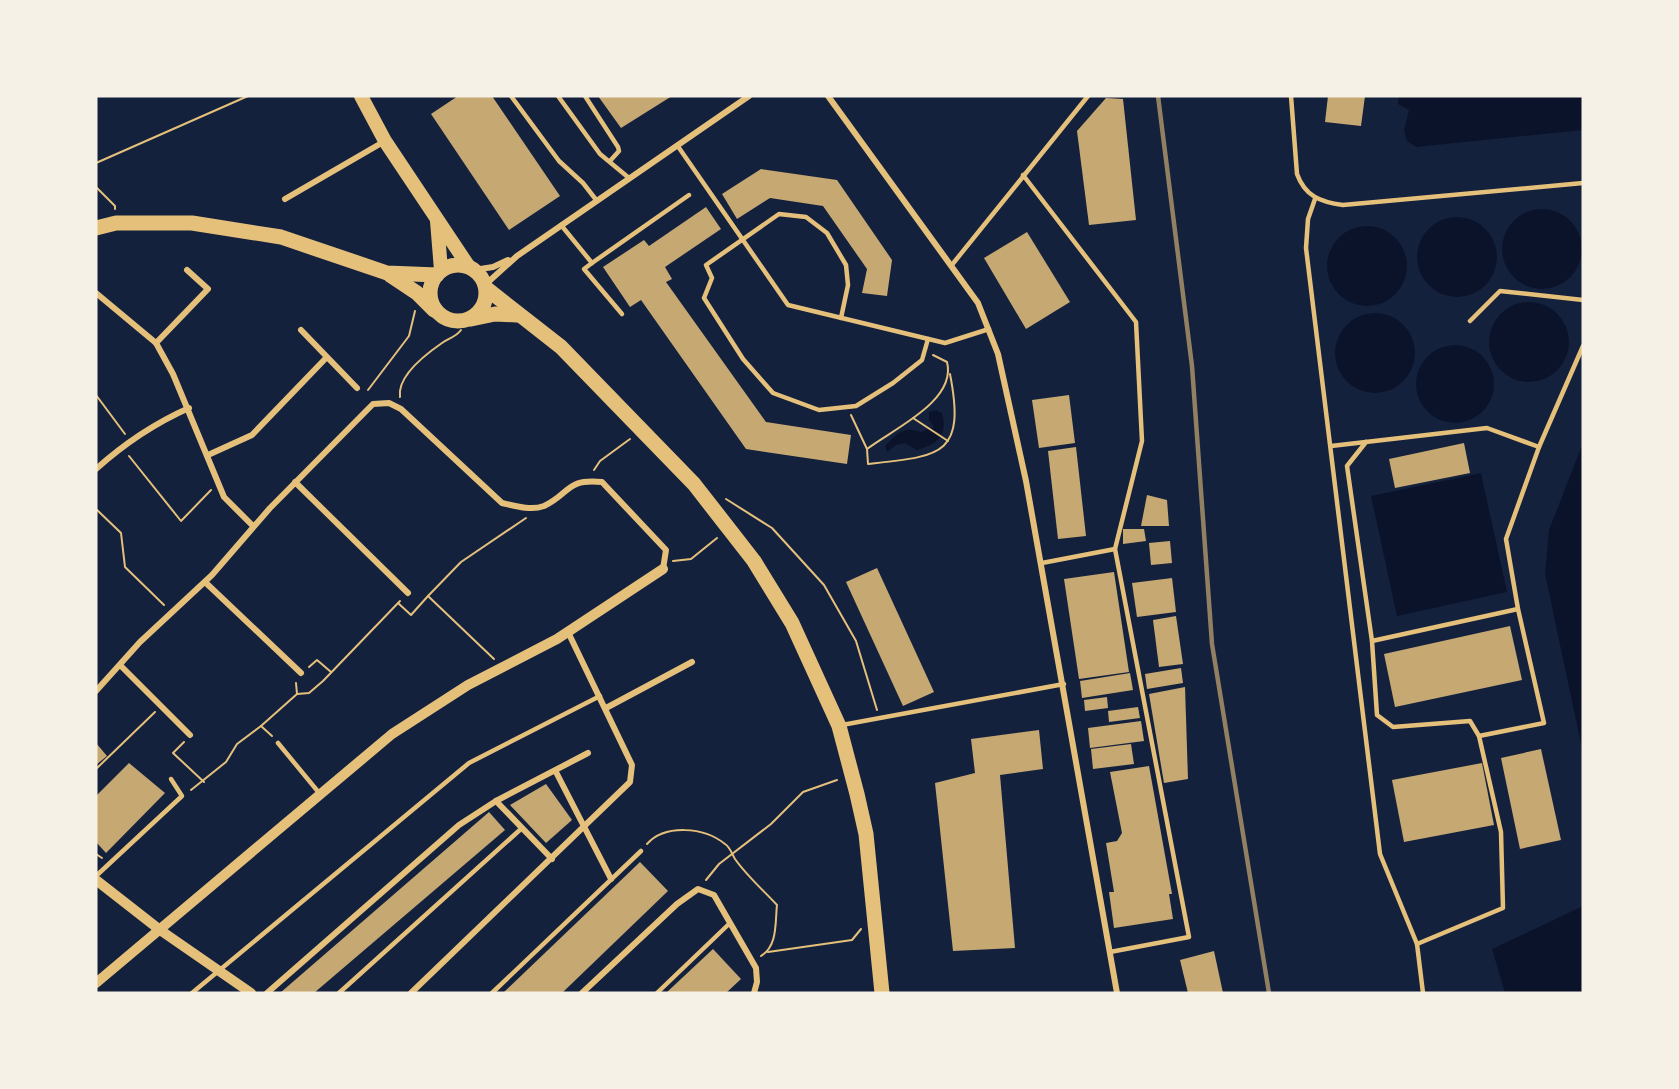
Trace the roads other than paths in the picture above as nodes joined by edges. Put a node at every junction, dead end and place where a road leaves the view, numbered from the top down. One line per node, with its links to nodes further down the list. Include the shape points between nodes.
1 (361, 96): 9 (main road)
2 (510, 96): 18 (lane, via 559,161)
3 (558, 96): 11 (lane, via 585,136)
4 (585, 96): 11 (lane, via 620,151)
5 (749, 96): 10 (street)
6 (828, 96): 25 (street)
7 (1088, 96): 12 (lane)
8 (1291, 96): 17 (lane, via 1298,174 1301,185)
9 (385, 141): 16 (street); 19 (main road)
10 (677, 145): 13 (street); 22 (lane)
11 (610, 161): 13 (lane)
12 (1023, 176): 25 (lane); 54 (lane, via 1136,322 1142,441)
13 (629, 178): 18 (street)
14 (1583, 183): 17 (lane, via 1343,205)
15 (689, 195): 24 (lane)
16 (285, 199)
17 (1315, 199): 48 (lane, via 1308,219 1306,248)
18 (597, 201): 20 (street)
19 (437, 221): 26 (main road); 28 (main road)
20 (561, 225): 23 (street); 24 (lane)
21 (96, 228): 29 (highway, via 116,223 192,223 281,237)
22 (742, 239): 36 (lane, via 788,305); 36 (lane, via 779,214 806,217 828,233 846,265 848,285); 41 (lane, via 706,265 712,278 704,298 743,359 772,393 819,410 856,406 922,360)
23 (517, 256): 26 (street, via 494,267); 30 (street)
24 (591, 263): 34 (lane, via 584,269)
25 (951, 266): 39 (street, via 978,303)
26 (471, 268): 28 (highway, via 451,266); 30 (highway)
27 (188, 270): 42 (street, via 208,289)
28 (439, 272): 29 (highway); 33 (highway, via 432,282 430,299)
29 (387, 273): 33 (highway, via 417,293)
30 (486, 286): 35 (highway); 37 (highway, via 483,308)
31 (96, 293): 42 (street)
32 (1583, 300): 38 (lane, via 1500,291)
33 (438, 314): 37 (highway, via 452,321)
34 (622, 314)
35 (518, 315): 37 (highway, via 495,314); 69 (highway, via 561,347 694,484 754,561 792,623)
36 (841, 318): 41 (lane)
37 (468, 320)
38 (1470, 321)
39 (990, 328): 41 (lane, via 945,344); 55 (street)
40 (301, 330): 44 (street)
41 (928, 339)
42 (156, 343): 46 (street)
43 (1583, 346): 49 (lane)
44 (326, 358): 45 (street); 50 (street, via 252,435)
45 (357, 388)
46 (189, 408): 50 (street); 51 (street, via 129,440)
47 (1366, 442): 48 (lane); 49 (lane, via 1487,428); 61 (lane, via 1347,466)
48 (1330, 446): 86 (lane, via 1380,854)
49 (1539, 447): 59 (lane, via 1506,539)
50 (208, 456): 53 (street, via 224,497)
51 (96, 469)
52 (295, 482): 53 (street); 56 (street, via 373,404 389,403 401,409 502,503 524,508 543,506 573,483 602,482 666,550); 58 (street)
53 (253, 526): 57 (street)
54 (1116, 549): 55 (lane); 87 (lane, via 1189,937)
55 (1042, 563): 65 (street)
56 (664, 566): 60 (street)
57 (205, 582): 63 (street); 64 (street)
58 (408, 593)
59 (1518, 609): 61 (lane); 71 (lane, via 1544,723)
60 (568, 632): 67 (street); 76 (street, via 468,686 392,734)
61 (1372, 641): 71 (lane, via 1377,715 1393,727 1470,721)
62 (692, 662): 68 (street)
63 (120, 665): 66 (street); 70 (street)
64 (301, 672)
65 (1064, 684): 69 (lane); 87 (street)
66 (96, 691)
67 (600, 696): 68 (street); 88 (lane, via 469,763)
68 (606, 708): 78 (street, via 632,765 630,782)
69 (839, 726): 99 (highway, via 866,834)
70 (190, 735)
71 (1479, 736): 86 (lane, via 1501,832 1503,908)
72 (278, 743): 76 (lane)
73 (588, 753): 74 (street)
74 (556, 772): 77 (street); 78 (street)
75 (171, 779): 82 (lane, via 182,796)
76 (320, 795): 85 (street)
77 (495, 801): 79 (street); 92 (street, via 459,825)
78 (585, 827): 81 (street); 83 (street)
79 (522, 828): 81 (street); 93 (lane)
80 (642, 851): 83 (lane)
81 (552, 859): 94 (street)
82 (96, 878): 85 (street)
83 (611, 879): 95 (lane)
84 (730, 923): 96 (street, via 714,895 698,890 677,904); 97 (lane); 98 (street, via 756,968)
85 (160, 930): 88 (street); 89 (street)
86 (1417, 944): 101 (lane)
87 (1110, 952): 100 (street)
88 (218, 970): 90 (lane); 91 (street)
89 (96, 983)
90 (192, 993)
91 (251, 993)
92 (267, 993)
93 (339, 993)
94 (411, 993)
95 (492, 993)
96 (582, 993)
97 (657, 993)
98 (754, 993)
99 (882, 993)
100 (1117, 993)
101 (1423, 993)

